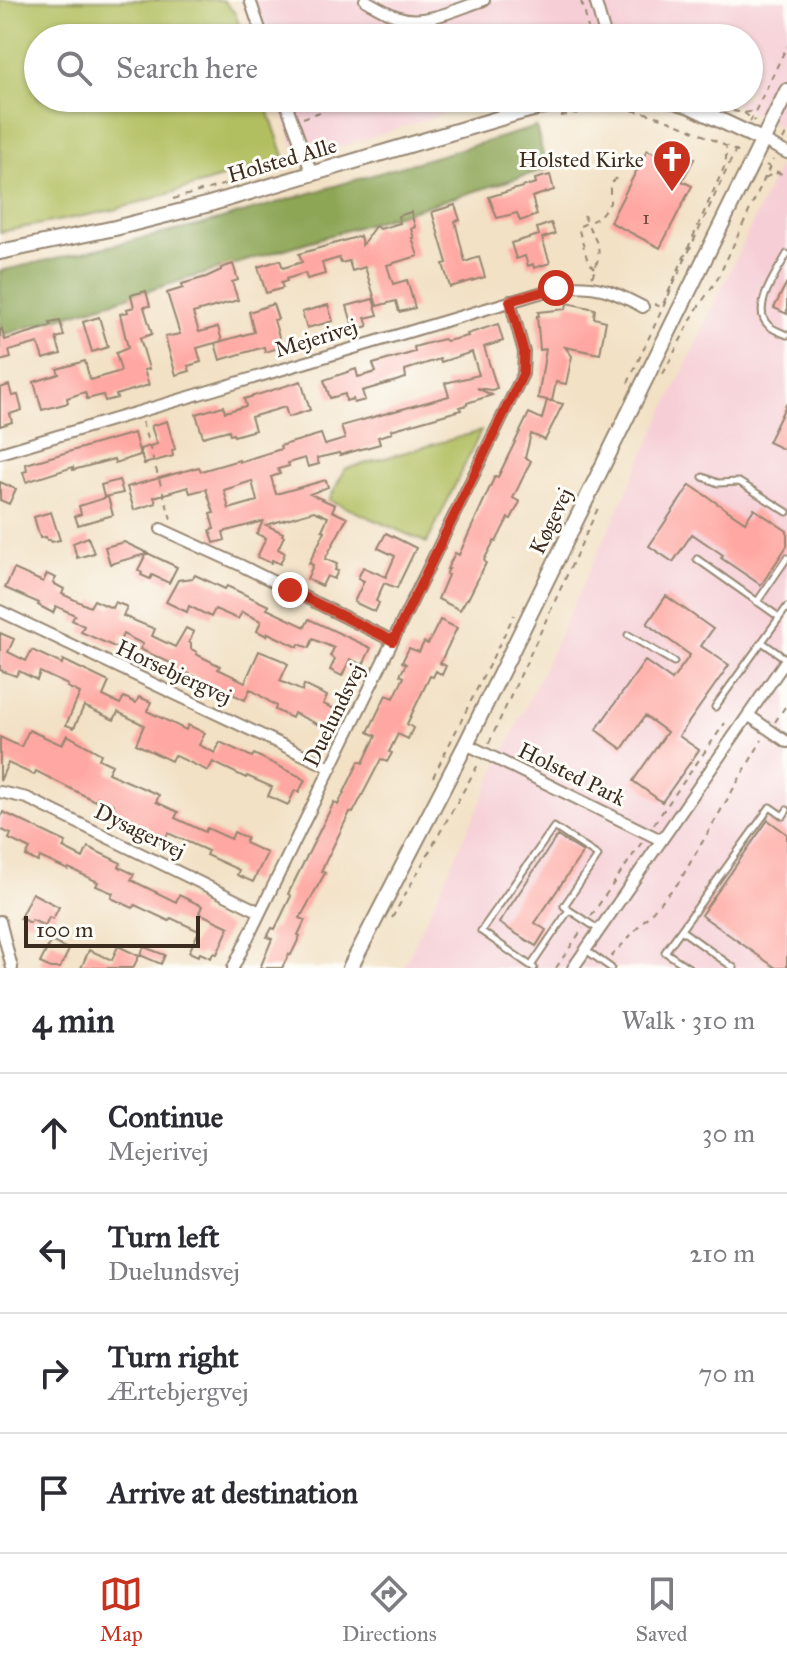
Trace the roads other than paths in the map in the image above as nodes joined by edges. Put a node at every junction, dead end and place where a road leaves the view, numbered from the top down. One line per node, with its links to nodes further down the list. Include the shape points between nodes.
1 (250, 0): 5 (street)
2 (365, 0): 3 (street, via 401,18 418,19)
3 (484, 0)
4 (591, 1): 6 (street)
5 (258, 24)
6 (600, 24)
7 (787, 91): 11 (street, Køgevej)
8 (289, 112): 13 (street)
9 (522, 112): 13 (street, Holsted Alle)
10 (703, 112): 11 (street)
11 (762, 140): 12 (street); 37 (street, Køgevej)
12 (787, 153)
13 (312, 174): 14 (street, Holsted Alle, via 115,228)
14 (0, 252)
15 (787, 254): 18 (lane, via 762,301 767,325)
16 (510, 301): 17 (street, Mejerivej, via 589,285); 19 (street, Mejerivej); 30 (street, Duelundsvej, via 524,352 523,374)
17 (643, 307)
18 (787, 335)
19 (0, 453)
20 (703, 477): 21 (lane, via 739,482)
21 (787, 512)
22 (161, 529): 30 (street)
23 (787, 558): 25 (lane)
24 (697, 559): 25 (lane)
25 (757, 602): 28 (lane)
26 (787, 607): 28 (lane)
27 (0, 611): 38 (street, Horsebjergvej)
28 (779, 617): 31 (lane)
29 (628, 635): 33 (lane)
30 (393, 641): 38 (street, Duelundsvej)
31 (762, 642): 32 (lane); 34 (lane)
32 (787, 659): 35 (street)
33 (674, 662)
34 (715, 707)
35 (748, 715): 36 (street); 41 (street)
36 (786, 739)
37 (466, 744): 41 (street, Holsted Park); 52 (street, Køgevej)
38 (331, 768): 43 (street, Duelundsvej)
39 (0, 792): 43 (street, Dysagervej, via 27,798)
40 (787, 810): 46 (lane, via 783,816 770,807)
41 (661, 840): 45 (street)
42 (569, 910): 45 (lane); 49 (lane); 49 (lane, via 564,906 598,856 554,827 481,931)
43 (260, 912): 51 (street, Duelundsvej)
44 (0, 921): 50 (street)
45 (599, 930): 47 (street)
46 (681, 930): 54 (lane, via 665,952); 55 (lane)
47 (585, 950): 48 (lane); 53 (street)
48 (608, 966)
49 (533, 967)
50 (12, 968)
51 (233, 968)
52 (350, 968)
53 (573, 968)
54 (689, 968)
55 (734, 968)

